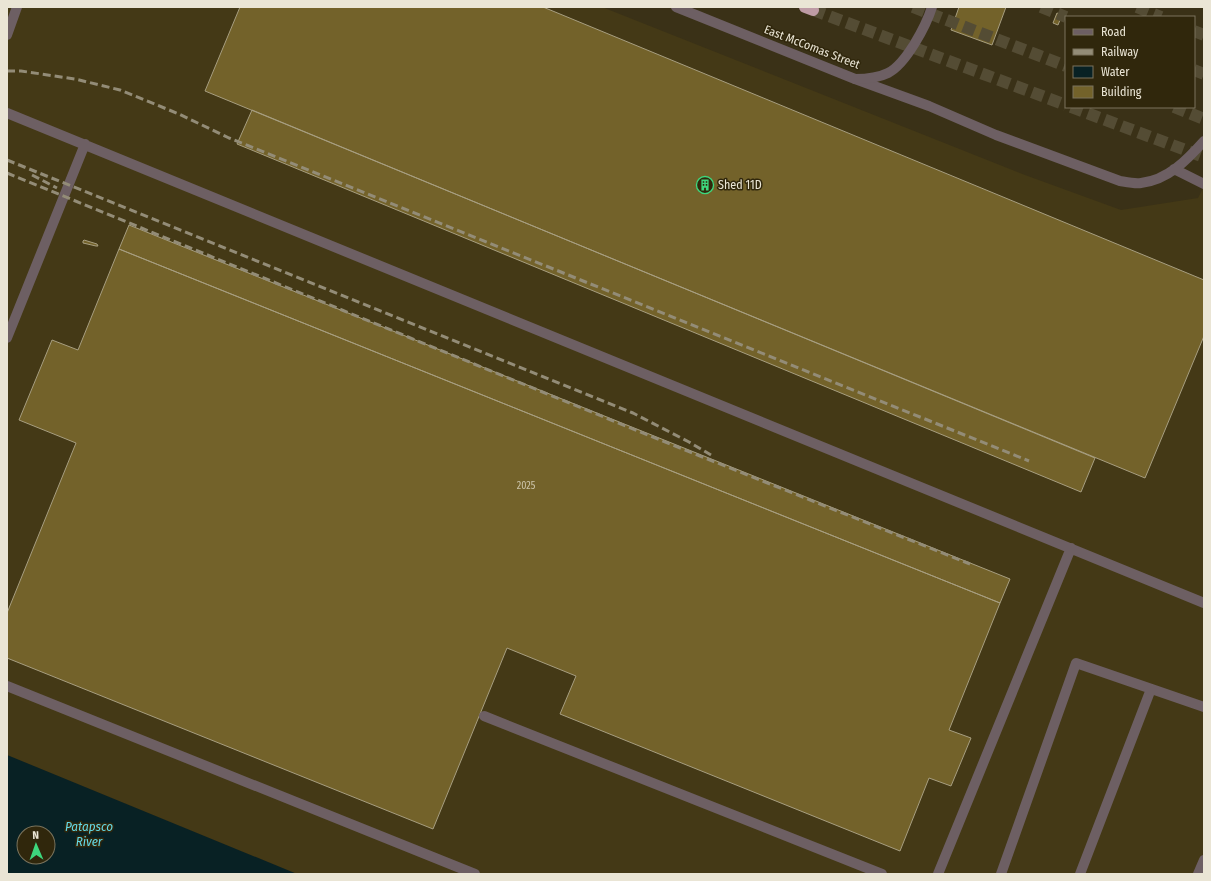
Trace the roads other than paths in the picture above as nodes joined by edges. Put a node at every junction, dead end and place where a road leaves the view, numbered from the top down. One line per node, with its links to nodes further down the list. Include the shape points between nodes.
1 (17, 7): 4 (street)
2 (676, 7): 5 (street, East McComas Street)
3 (932, 7): 5 (street, East McComas Street, via 910,51 896,67 880,76)
4 (7, 35)
5 (855, 79): 9 (street, via 1120,182 1140,184 1158,179)
6 (7, 113): 8 (street)
7 (1204, 141): 9 (street, via 1188,159)
8 (85, 144): 11 (street); 12 (street)
9 (1174, 169): 10 (street)
10 (1204, 184)
11 (7, 338)
12 (1071, 548): 13 (street); 21 (street)
13 (1204, 603)
14 (7, 686): 19 (street)
15 (1151, 689): 16 (street); 22 (street, via 1076,663); 23 (street)
16 (1204, 707)
17 (484, 716): 20 (street)
18 (1204, 860): 24 (street)
19 (475, 874)
20 (882, 874)
21 (938, 874)
22 (1001, 874)
23 (1080, 874)
24 (1198, 874)

